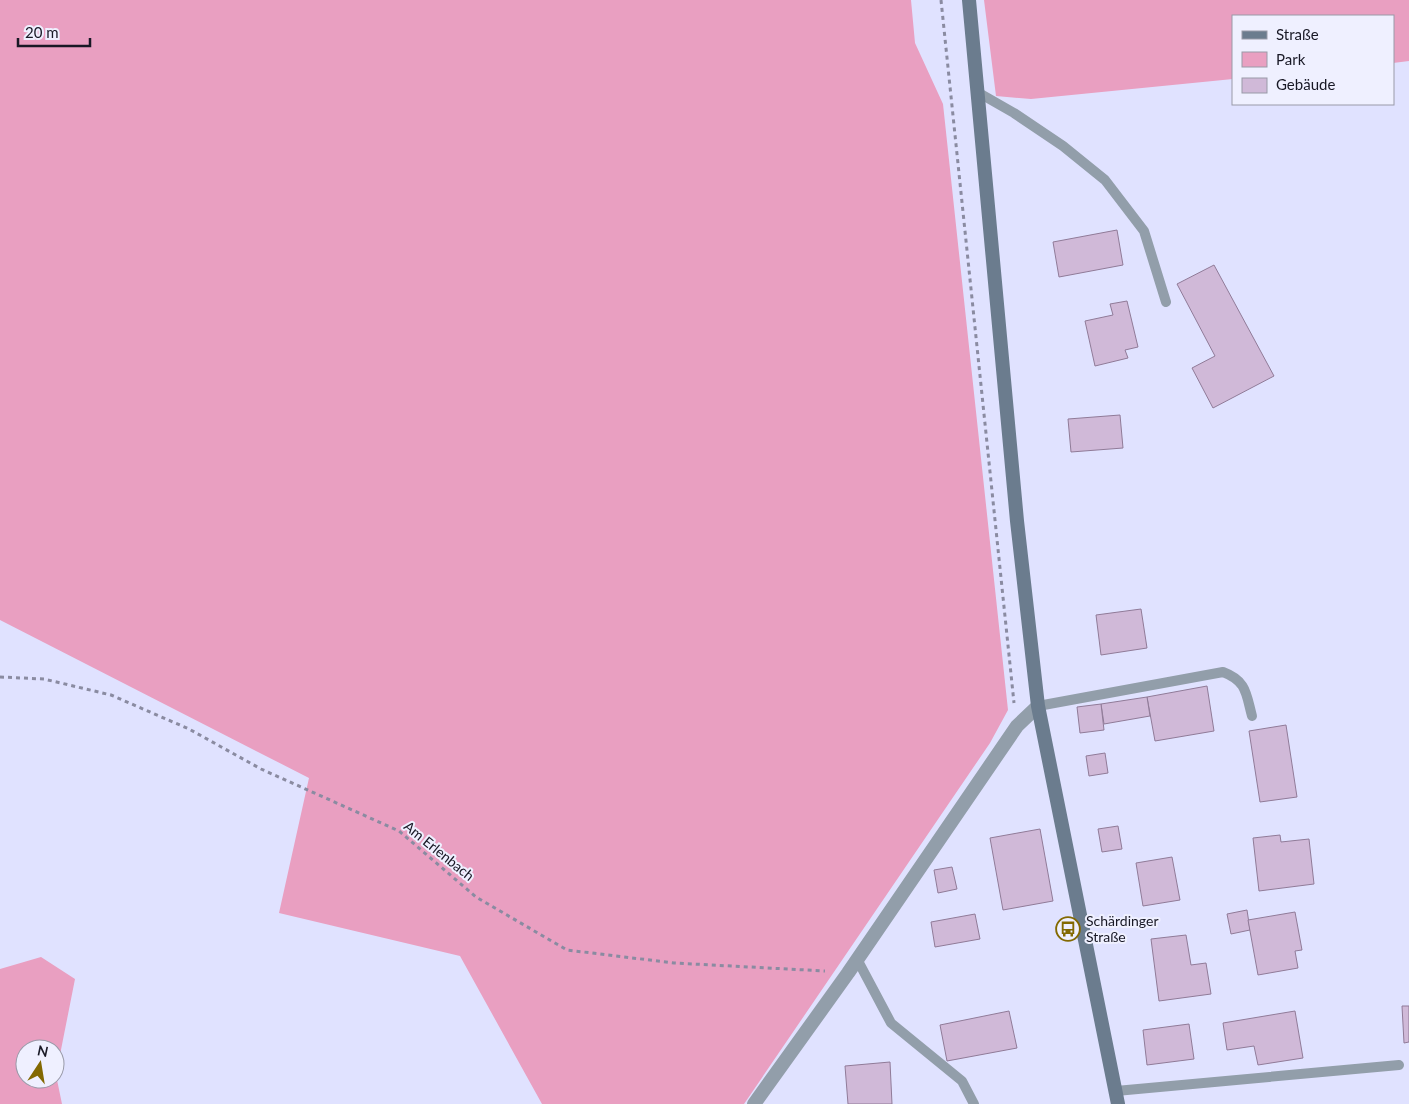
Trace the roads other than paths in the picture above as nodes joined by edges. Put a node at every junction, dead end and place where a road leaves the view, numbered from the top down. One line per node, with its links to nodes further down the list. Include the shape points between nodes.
1 (969, 0): 2 (main road)
2 (979, 92): 3 (lane, via 1063,146 1105,180 1144,231); 4 (main road, via 1017,520)
3 (1166, 302)
4 (1038, 706): 5 (lane, via 1224,672 1235,676 1244,685); 6 (street, via 1016,726); 8 (main road)
5 (1252, 716)
6 (857, 959): 9 (street); 10 (lane, via 891,1023 962,1081)
7 (1399, 1065): 8 (lane)
8 (1117, 1098)
9 (754, 1104)
10 (974, 1104)

